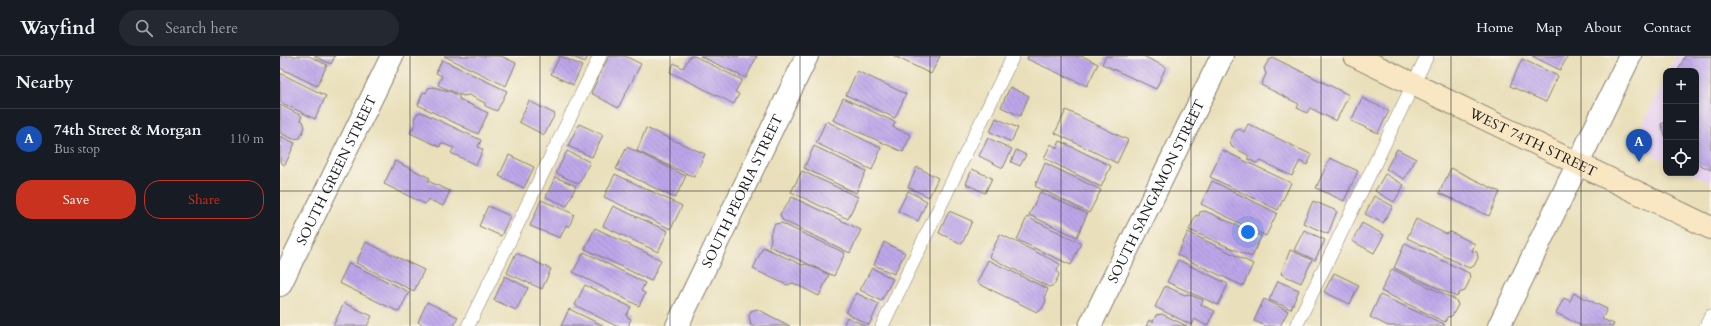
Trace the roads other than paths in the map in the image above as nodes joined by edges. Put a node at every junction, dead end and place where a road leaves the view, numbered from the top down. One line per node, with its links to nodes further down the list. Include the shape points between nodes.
1 (392, 56): 12 (street, SOUTH GREEN STREET)
2 (600, 56): 14 (lane)
3 (807, 56): 15 (street, SOUTH PEORIA STREET)
4 (1013, 56): 16 (lane)
5 (1222, 56): 17 (street, SOUTH SANGAMON STREET)
6 (1354, 56): 9 (street, WEST 74TH STREET)
7 (1427, 56): 9 (lane)
8 (1630, 56): 10 (street)
9 (1413, 84): 10 (street, WEST 74TH STREET); 18 (lane)
10 (1578, 164): 11 (street, WEST 74TH STREET); 19 (street)
11 (1711, 228)
12 (280, 285)
13 (1711, 316): 20 (lane)
14 (468, 326)
15 (677, 326)
16 (882, 326)
17 (1090, 326)
18 (1296, 326)
19 (1499, 326)
20 (1706, 326)

